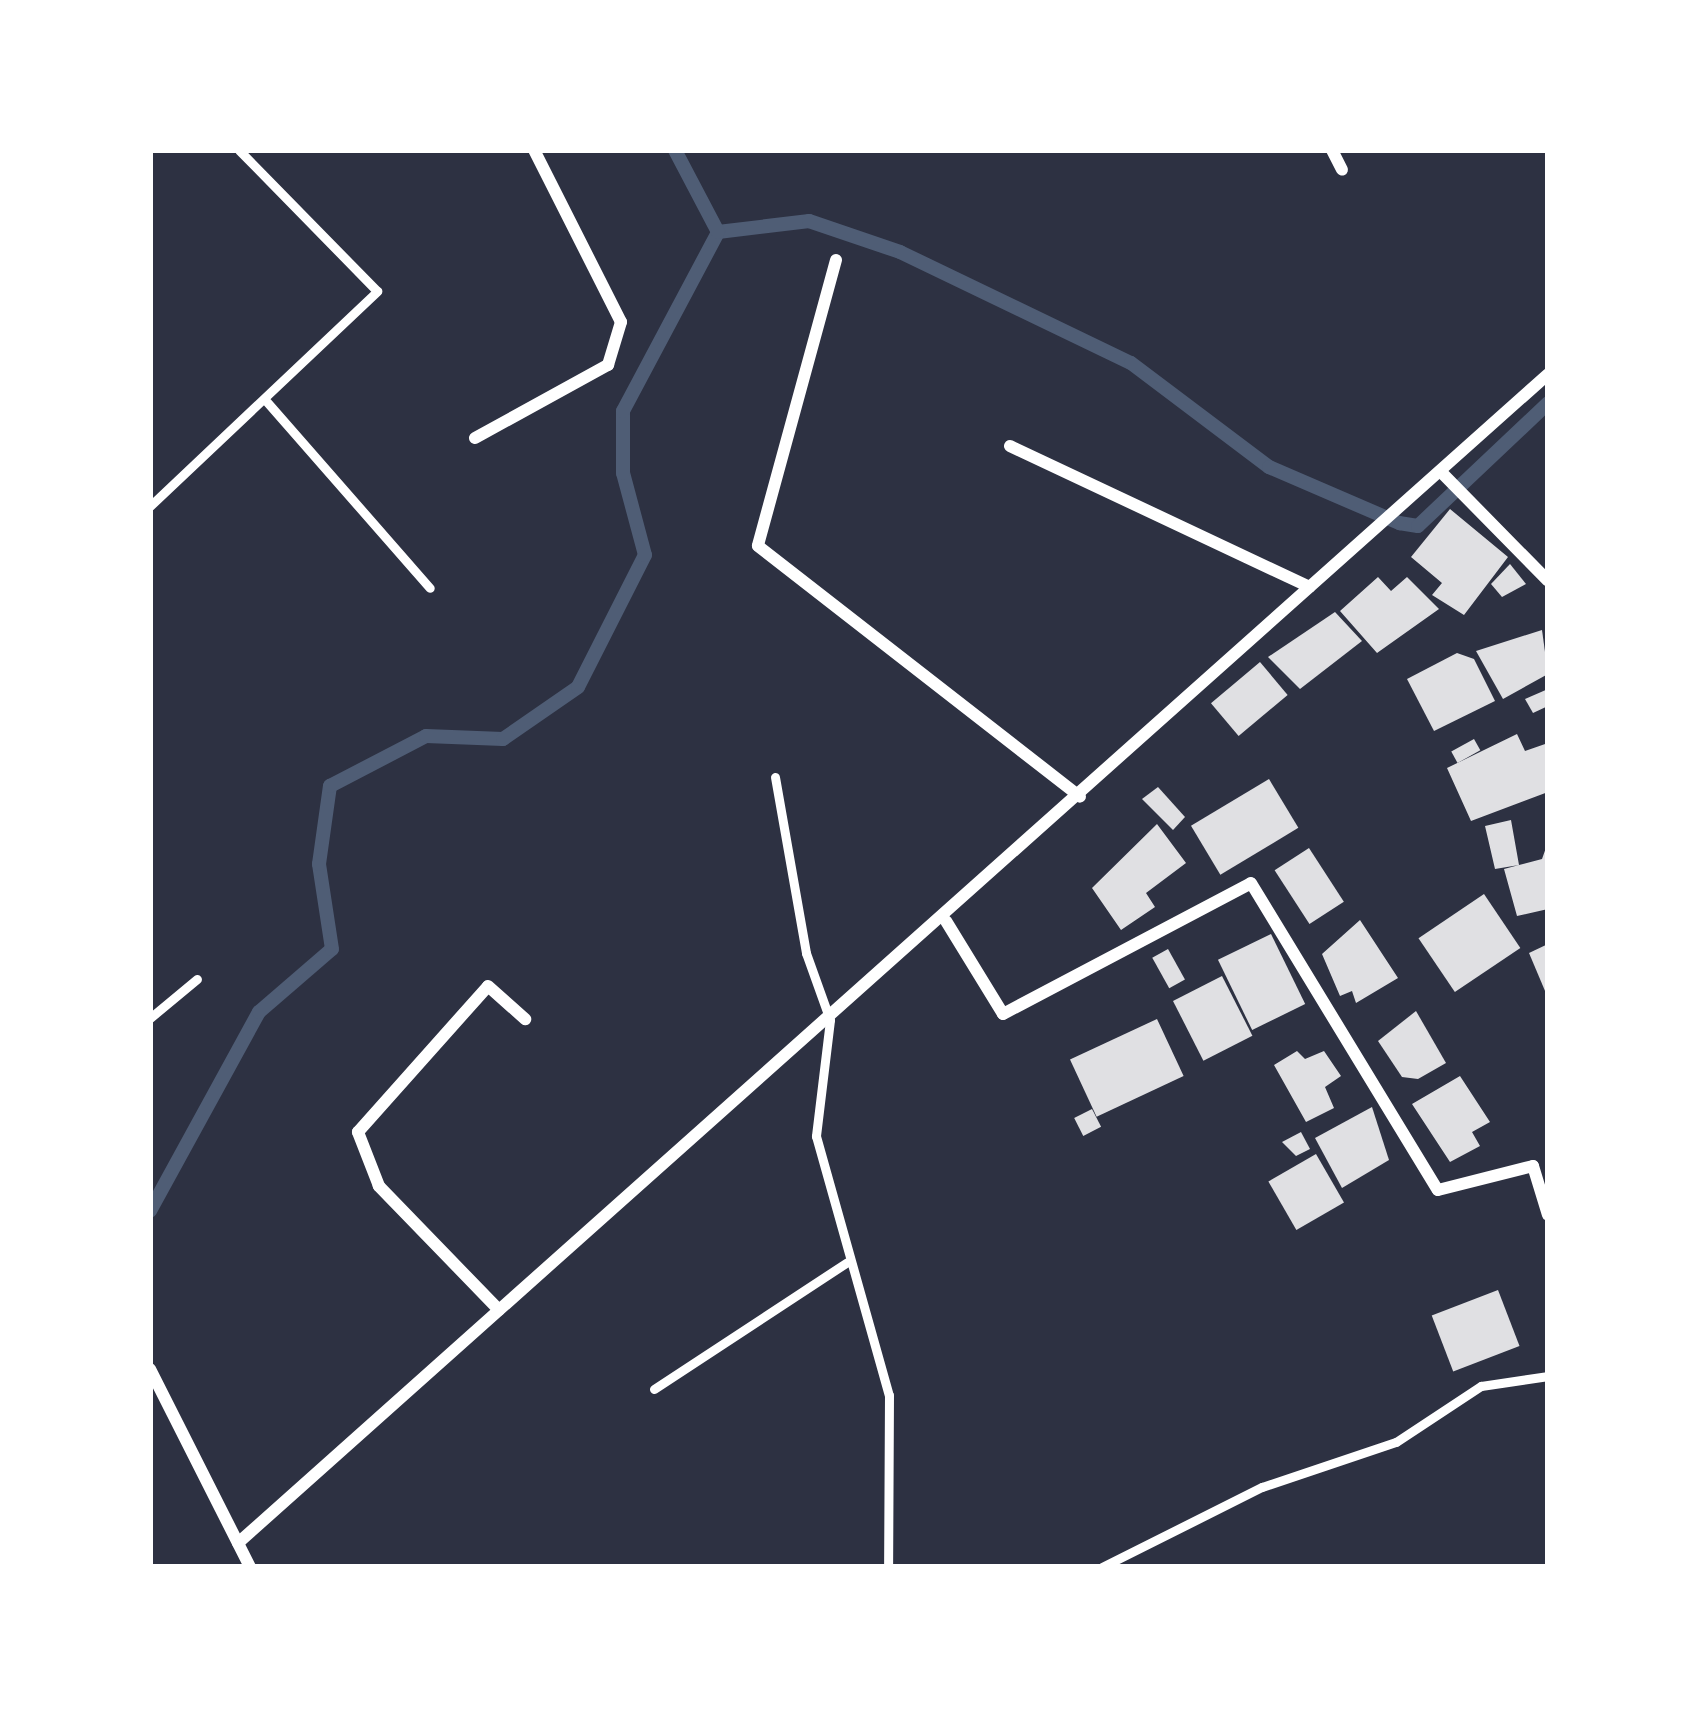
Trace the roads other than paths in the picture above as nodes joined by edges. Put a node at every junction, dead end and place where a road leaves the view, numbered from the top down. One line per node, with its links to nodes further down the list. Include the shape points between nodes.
1 (239, 150): 7 (lane, via 377,291)
2 (533, 150): 8 (street, via 621,322 608,365)
3 (1332, 150): 4 (street)
4 (1342, 170)
5 (836, 260): 16 (street, via 758,546)
6 (1548, 374): 10 (street)
7 (267, 402): 11 (lane); 14 (lane)
8 (475, 437)
9 (1010, 446): 13 (street)
10 (1445, 477): 12 (street); 13 (street)
11 (150, 506)
12 (1548, 580)
13 (1310, 587): 16 (street)
14 (430, 588)
15 (775, 777): 21 (lane, via 806,953)
16 (1080, 797): 17 (street)
17 (946, 921): 21 (street); 23 (street, via 1003,1014 1251,883 1438,1190)
18 (197, 979): 19 (lane)
19 (150, 1018)
20 (525, 1019): 26 (street, via 488,986 358,1132 379,1186)
21 (830, 1020): 25 (lane, via 816,1136); 26 (street)
22 (1548, 1156): 23 (street)
23 (1533, 1166): 24 (street)
24 (1548, 1215)
25 (847, 1262): 29 (lane); 32 (lane, via 889,1395)
26 (500, 1310): 30 (street)
27 (150, 1369): 30 (street)
28 (1548, 1376): 33 (lane, via 1480,1386 1396,1442 1262,1487)
29 (654, 1389)
30 (238, 1543): 31 (street)
31 (250, 1567)
32 (888, 1567)
33 (1102, 1567)

